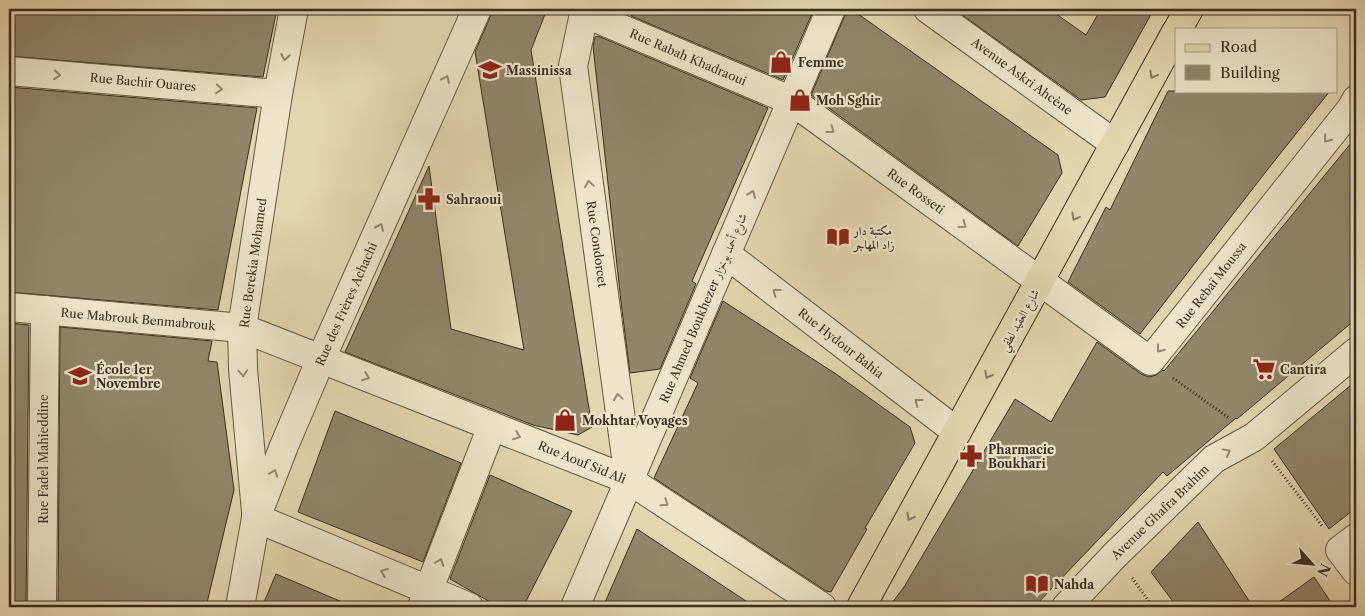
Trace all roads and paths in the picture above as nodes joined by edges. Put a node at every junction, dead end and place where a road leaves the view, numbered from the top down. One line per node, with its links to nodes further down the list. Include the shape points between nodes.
1 (294, 9): 10 (street, Rue Berekia Mohamed, one-way to 10)
2 (477, 9): 20 (street, Rue des Frères Achachi, one-way to 2)
3 (831, 9): 12 (street, Rue Ahmed Boukhezer شارع أحمد بوخزار)
4 (928, 9): 13 (street, Avenue Askri Ahcène)
5 (1189, 9): 7 (main road, شارع العقيد لطفي)
6 (584, 11): 12 (street, Rue Rabah Khadraoui); 25 (street, Rue Condorcet, one-way to 6, via 573,66)
7 (1178, 28)
8 (1175, 34): 13 (main road, شارع العقيد لطفي, one-way to 13)
9 (9, 71): 10 (street, Rue Bachir Ouares, one-way to 10)
10 (278, 94): 18 (street, Rue Berekia Mohamed)
11 (1356, 100): 21 (street, Rue Rebaï Moussa, one-way to 21)
12 (792, 101): 14 (street, Rue Ahmed Boukhezer شارع أحمد بوخزار, one-way to 12); 15 (street, Rue Rosseti, one-way to 15)
13 (1115, 144): 15 (main road, شارع العقيد لطفي, one-way to 15)
14 (726, 254): 23 (street, Rue Hydour Bahia, one-way to 14); 25 (street, Rue Ahmed Boukhezer شارع أحمد بوخزار)
15 (1040, 281): 21 (street); 23 (main road, شارع العقيد لطفي, one-way to 23)
16 (9, 307): 17 (street, Rue Mabrouk Benmabrouk)
17 (45, 310): 18 (street, Rue Mabrouk Benmabrouk); 29 (street, Rue Fadel Mahieddine)
18 (242, 328): 20 (street, Rue Mabrouk Benmabrouk); 26 (street, Rue Berekia Mohamed, one-way to 26)
19 (1356, 352): 24 (street, Avenue Ghafra Brahim)
20 (321, 359): 22 (street, Rue Aouf Sid Ali, one-way to 22); 26 (street, Rue des Frères Achachi, one-way to 20)
21 (1150, 362): 24 (path)
22 (492, 426): 25 (street, Rue Aouf Sid Ali, one-way to 25); 28 (street, one-way to 22)
23 (957, 432): 34 (main road, شارع العقيد لطفي, one-way to 34)
24 (1254, 437): 27 (path); 35 (street, Avenue Ghafra Brahim, one-way to 24, via 1214,459)
25 (629, 480): 32 (street, Rue Ahmed Boukhezer شارع أحمد بوخزار); 33 (street, Rue Aouf Sid Ali, one-way to 33)
26 (256, 518): 28 (street, one-way to 26); 30 (street, Rue des Frères Achachi)
27 (1351, 553)
28 (426, 599): 31 (street)
29 (42, 607)
30 (240, 607)
31 (469, 607)
32 (575, 607)
33 (822, 607)
34 (861, 607)
35 (1066, 607)

